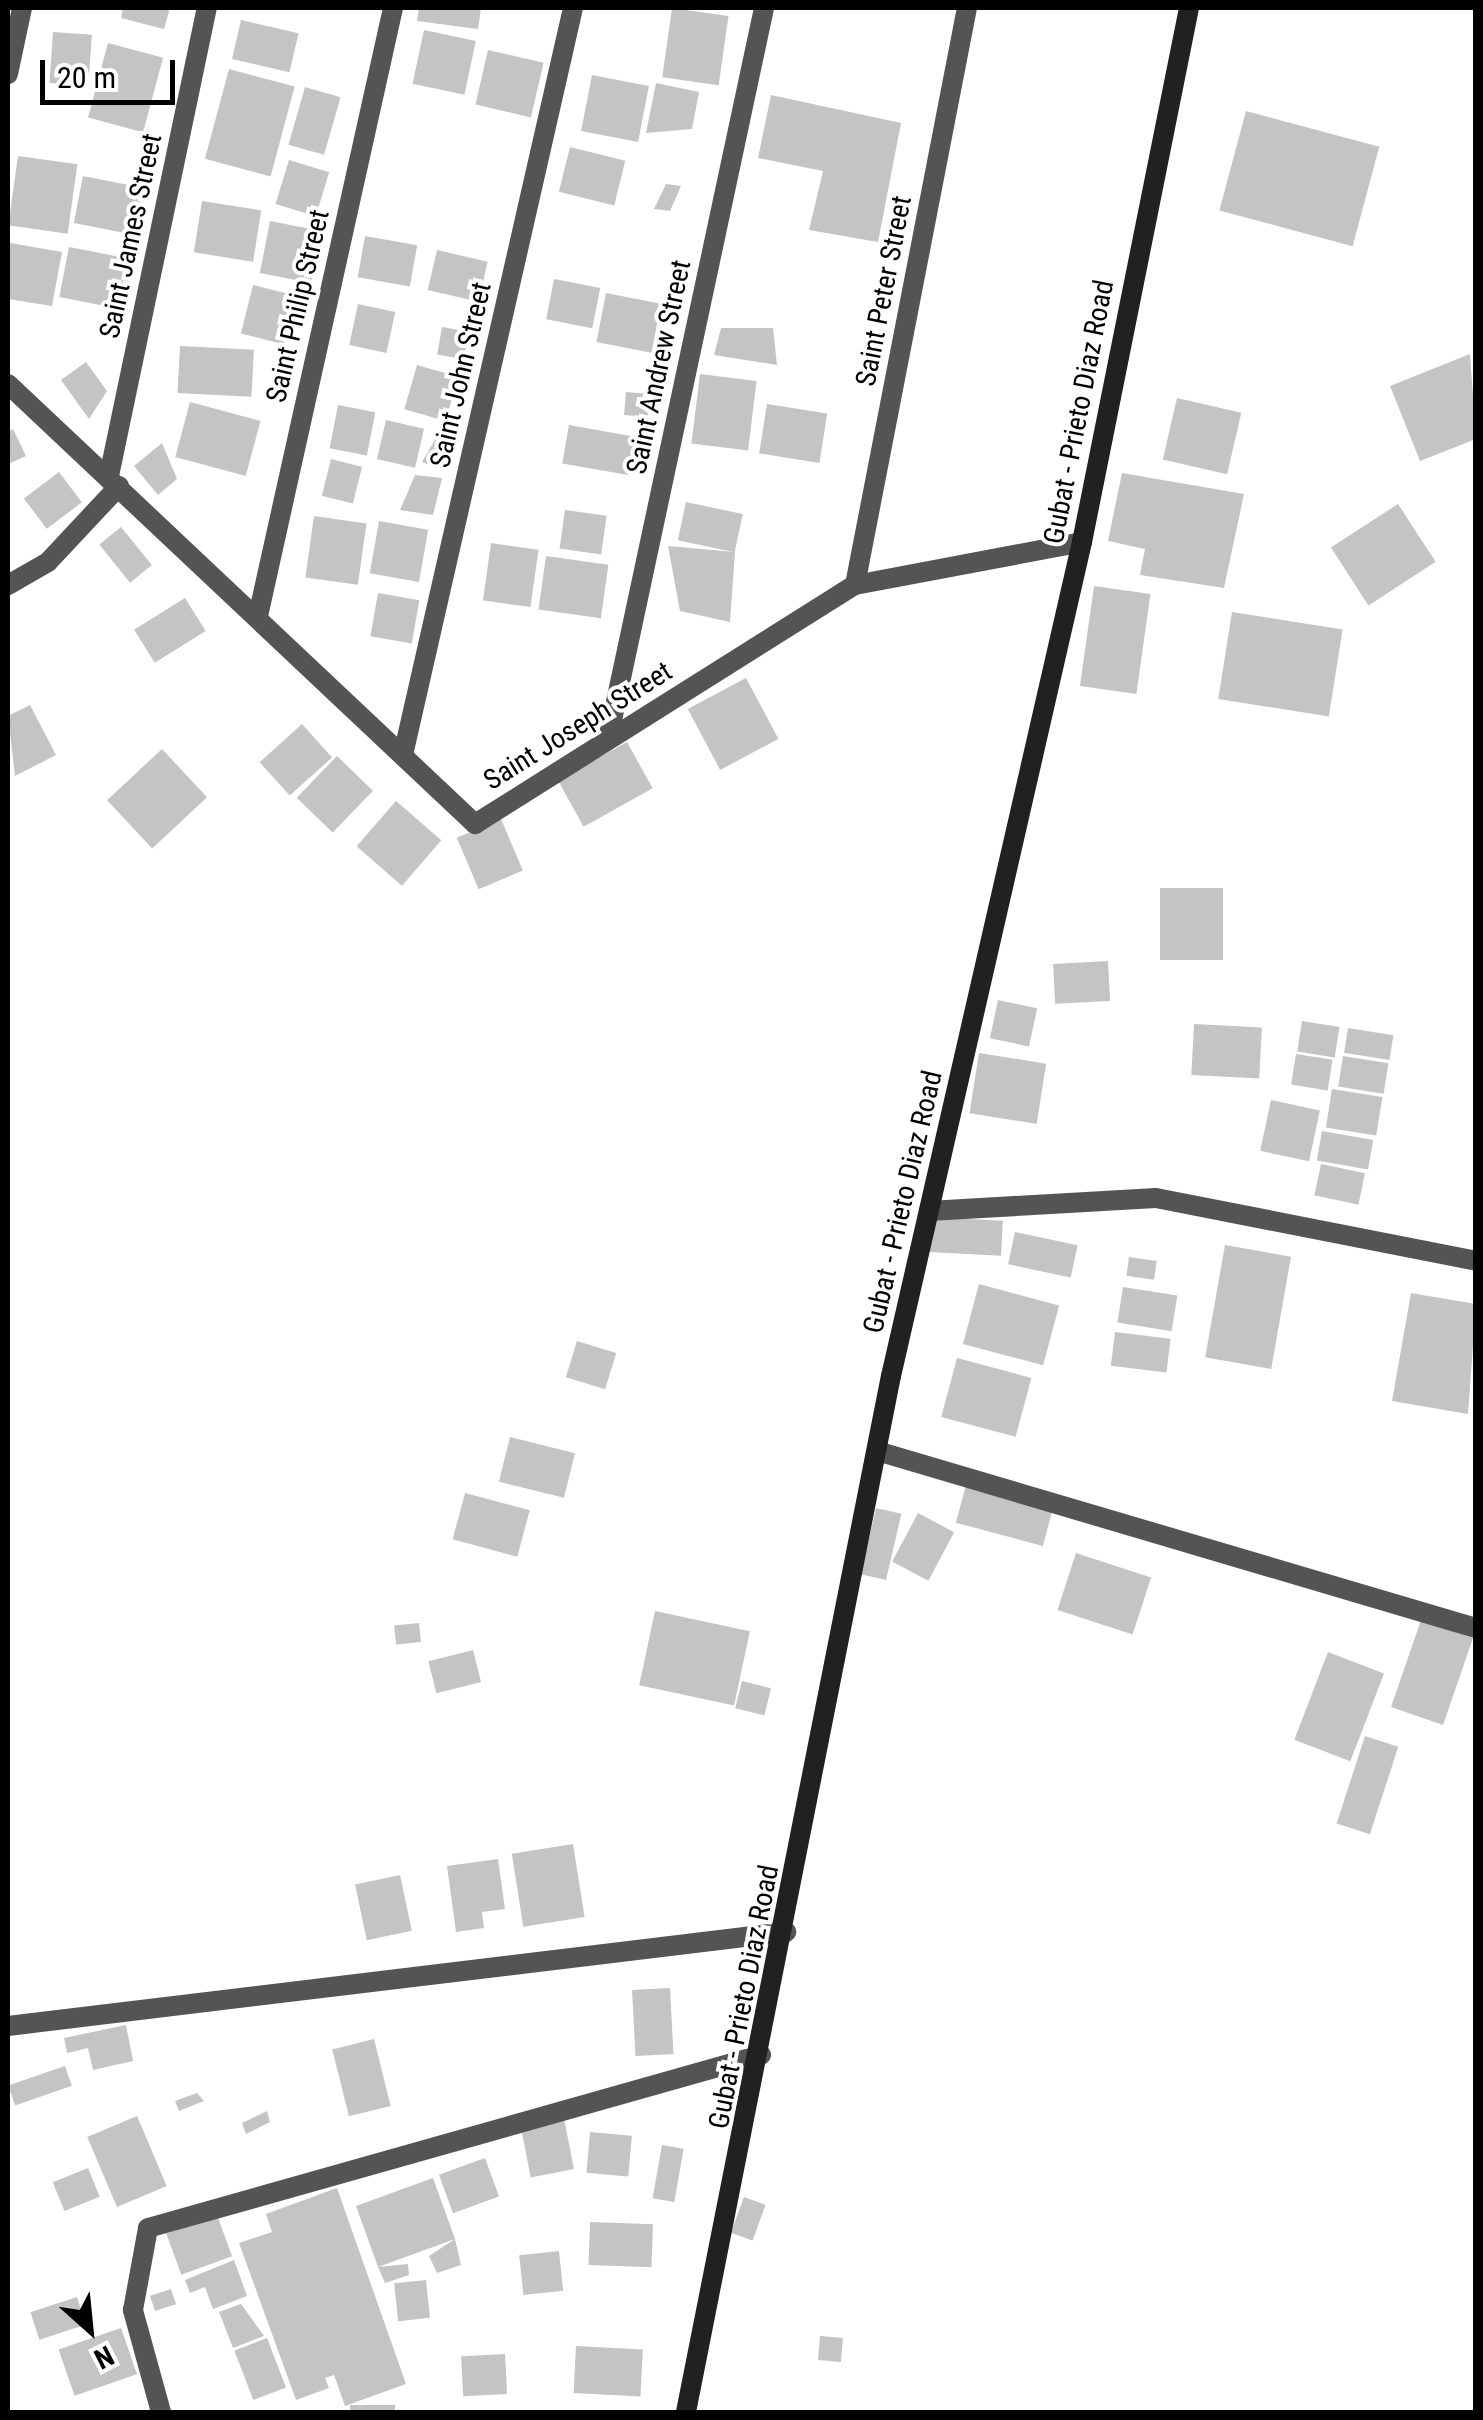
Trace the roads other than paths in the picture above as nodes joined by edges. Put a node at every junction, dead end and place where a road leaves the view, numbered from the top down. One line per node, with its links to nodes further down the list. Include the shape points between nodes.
1 (22, 8): 8 (street)
2 (207, 8): 10 (street, Saint James Street)
3 (393, 8): 14 (street, Saint Philip Street)
4 (573, 8): 16 (street, Saint John Street)
5 (764, 8): 15 (street, Saint Andrew Street)
6 (967, 8): 12 (street, Saint Peter Street)
7 (1189, 8): 11 (main road, Gubat - Prieto Diaz Road)
8 (8, 74)
9 (8, 384): 10 (street, Saint Joseph Street)
10 (114, 481): 13 (street, via 48,562); 14 (street, Saint Joseph Street)
11 (1082, 542): 12 (street, Saint Joseph Street); 17 (main road, Gubat - Prieto Diaz Road)
12 (854, 584): 15 (street, Saint Joseph Street)
13 (8, 585)
14 (258, 616): 16 (street, Saint Joseph Street)
15 (608, 739): 16 (street, Saint Joseph Street, via 476,824)
16 (403, 755)
17 (929, 1211): 18 (street, via 1156,1198); 19 (main road, Gubat - Prieto Diaz Road)
18 (1476, 1261)
19 (877, 1451): 20 (street); 21 (main road, Gubat - Prieto Diaz Road)
20 (1476, 1628)
21 (786, 1932): 22 (street); 23 (main road, Gubat - Prieto Diaz Road)
22 (8, 2026)
23 (761, 2055): 24 (street, via 148,2228 133,2310); 25 (main road, Gubat - Prieto Diaz Road)
24 (160, 2412)
25 (686, 2412)

